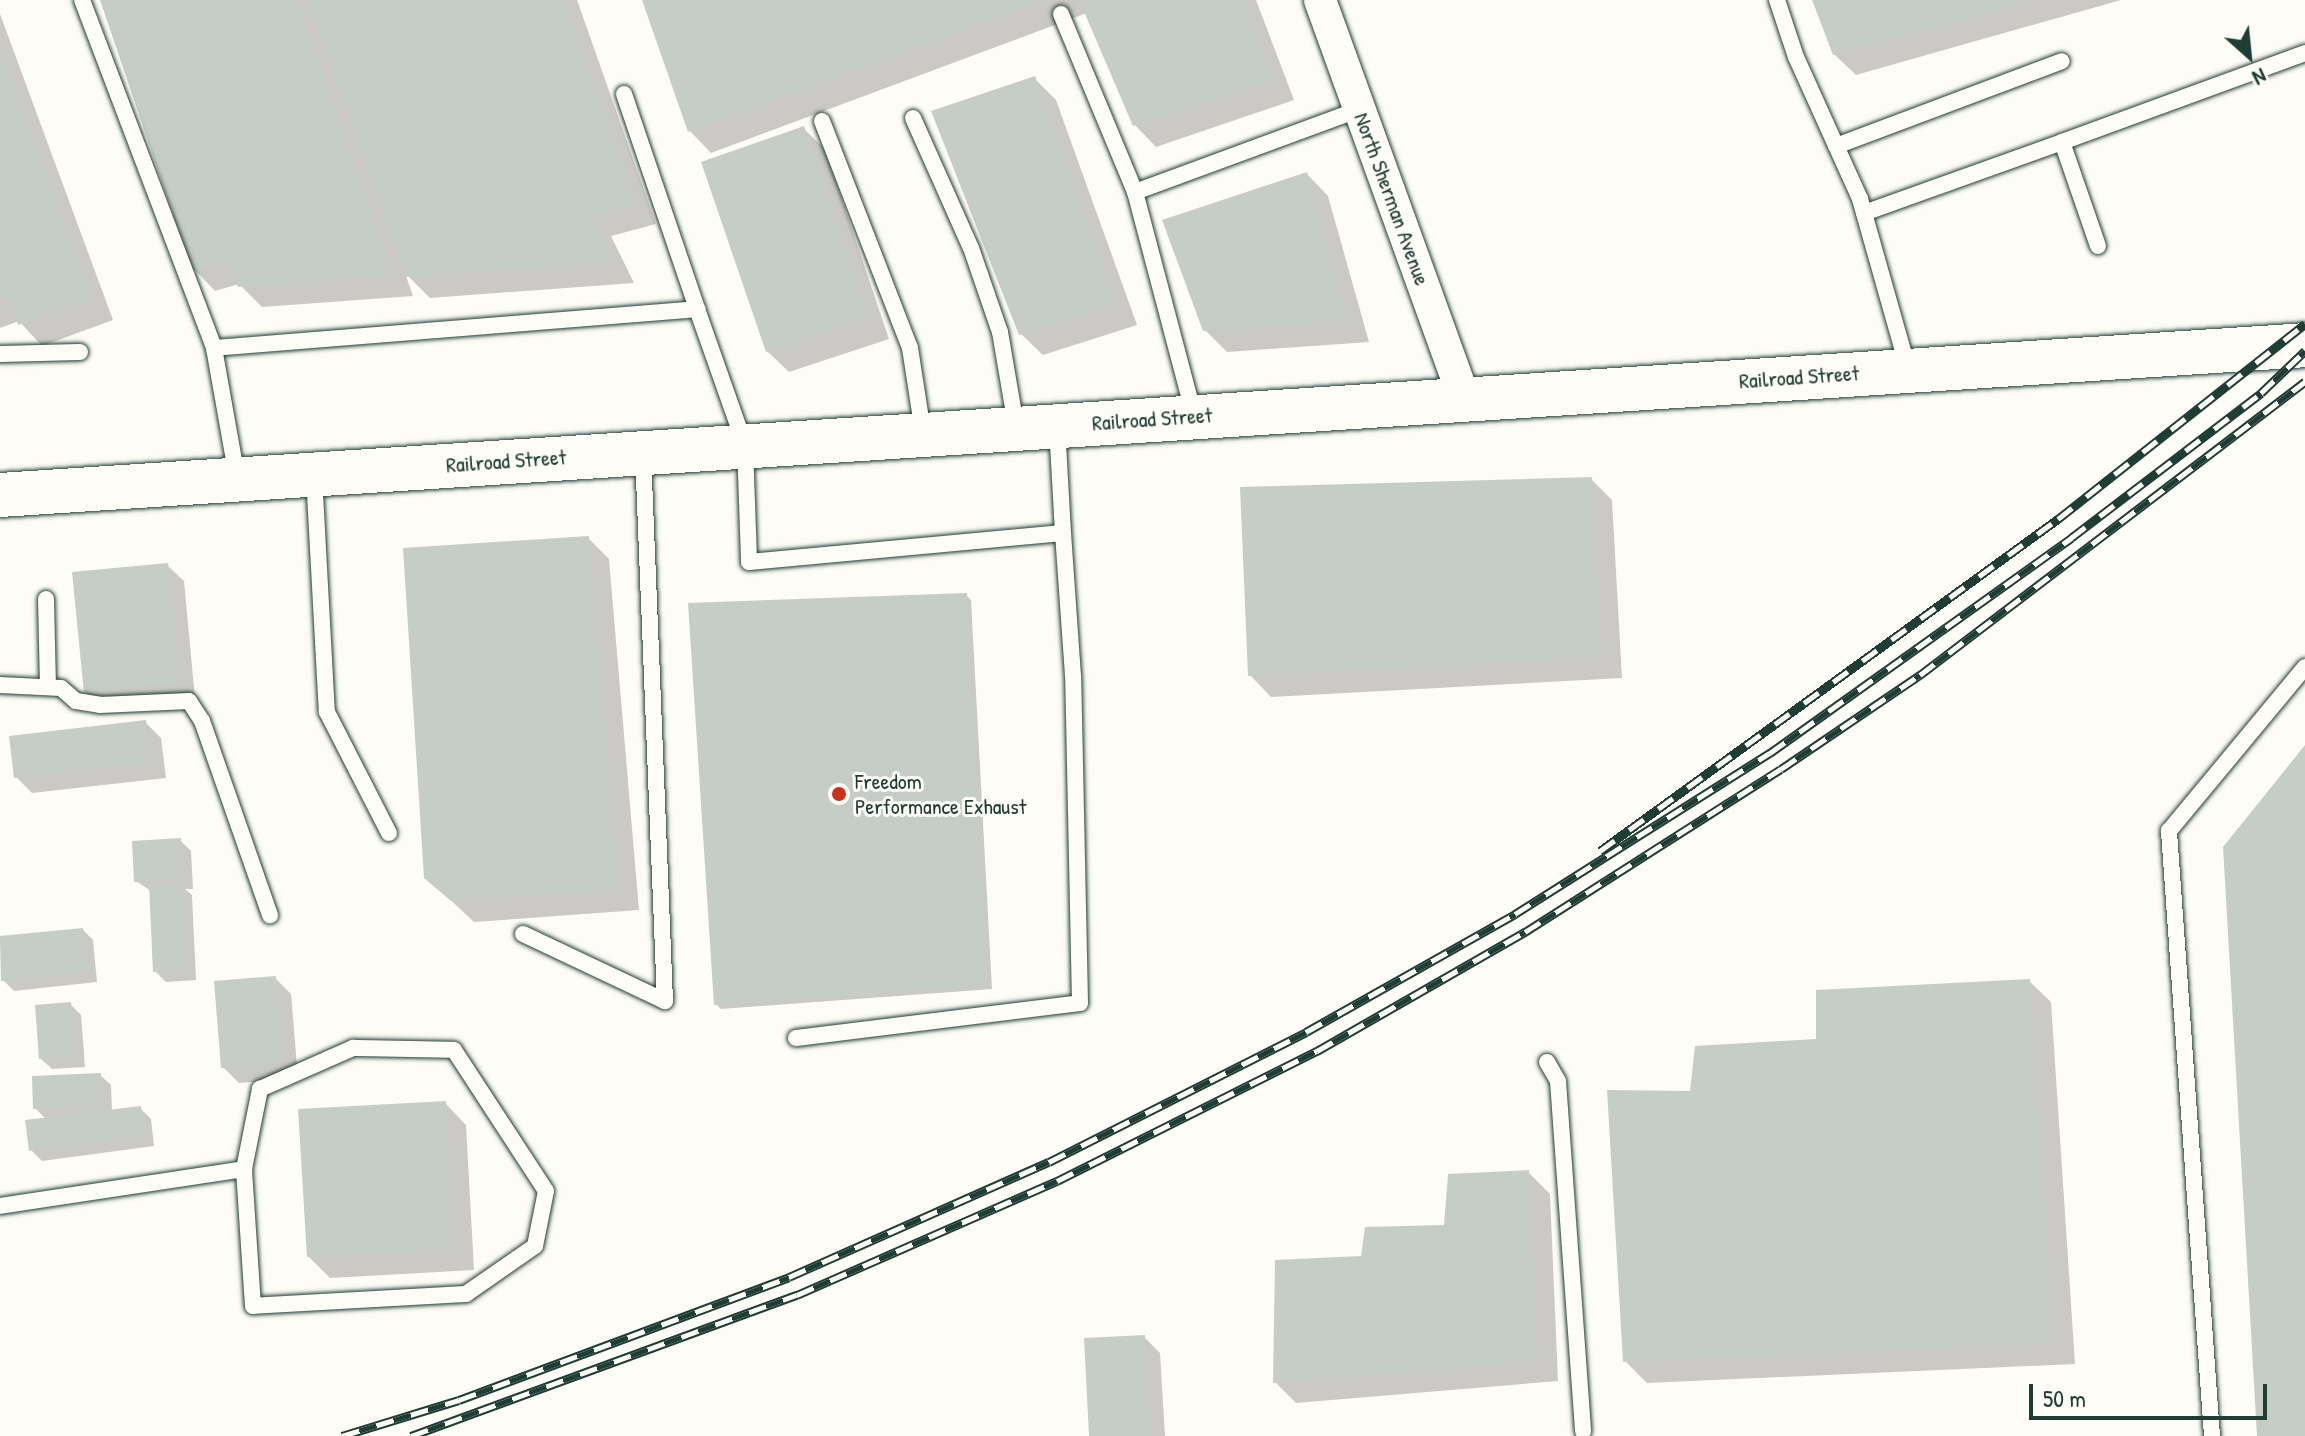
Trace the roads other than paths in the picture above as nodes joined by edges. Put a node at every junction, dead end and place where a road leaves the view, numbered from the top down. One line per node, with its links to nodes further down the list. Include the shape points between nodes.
1 (82, 0): 18 (lane)
2 (1320, 0): 8 (street, North Sherman Avenue)
3 (1777, 0): 12 (lane)
4 (1061, 14): 13 (lane)
5 (2305, 53): 11 (lane)
6 (2062, 61): 12 (lane)
7 (624, 94): 16 (lane)
8 (1360, 109): 13 (lane); 22 (street, North Sherman Avenue)
9 (913, 118): 24 (lane, via 971,248)
10 (822, 121): 25 (lane, via 910,348)
11 (2062, 142): 14 (lane); 15 (lane)
12 (1836, 146): 14 (lane)
13 (1135, 192): 23 (lane)
14 (1864, 213): 21 (lane)
15 (2098, 246)
16 (697, 309): 18 (lane); 26 (lane)
17 (2305, 345): 21 (main road, Railroad Street)
18 (214, 348): 29 (lane)
19 (80, 352): 20 (lane)
20 (0, 354)
21 (1908, 370): 22 (main road, Railroad Street)
22 (1464, 398): 23 (main road, Railroad Street)
23 (1194, 416): 24 (main road, Railroad Street)
24 (1036, 426): 25 (main road, Railroad Street); 31 (lane)
25 (923, 434): 26 (main road, Railroad Street)
26 (745, 445): 27 (main road, Railroad Street); 31 (lane, via 749,562)
27 (642, 452): 28 (main road, Railroad Street); 38 (lane, via 665,1001)
28 (314, 473): 29 (main road, Railroad Street); 36 (lane, via 327,712)
29 (237, 478): 30 (main road, Railroad Street)
30 (0, 495)
31 (1063, 533): 39 (lane, via 1073,676 1080,1003)
32 (46, 599): 35 (lane)
33 (2305, 667): 44 (lane, via 2169,831)
34 (0, 685): 35 (lane)
35 (48, 686): 37 (lane, via 61,688 76,701 100,705 189,701 202,721)
36 (389, 833)
37 (270, 915)
38 (523, 934)
39 (796, 1038)
40 (1547, 1062): 43 (lane, via 1558,1081)
41 (244, 1169): 41 (lane, via 260,1089 353,1048 454,1050 546,1191 535,1246 466,1294 253,1306); 42 (lane)
42 (0, 1206)
43 (1583, 1431)
44 (2212, 1436)

